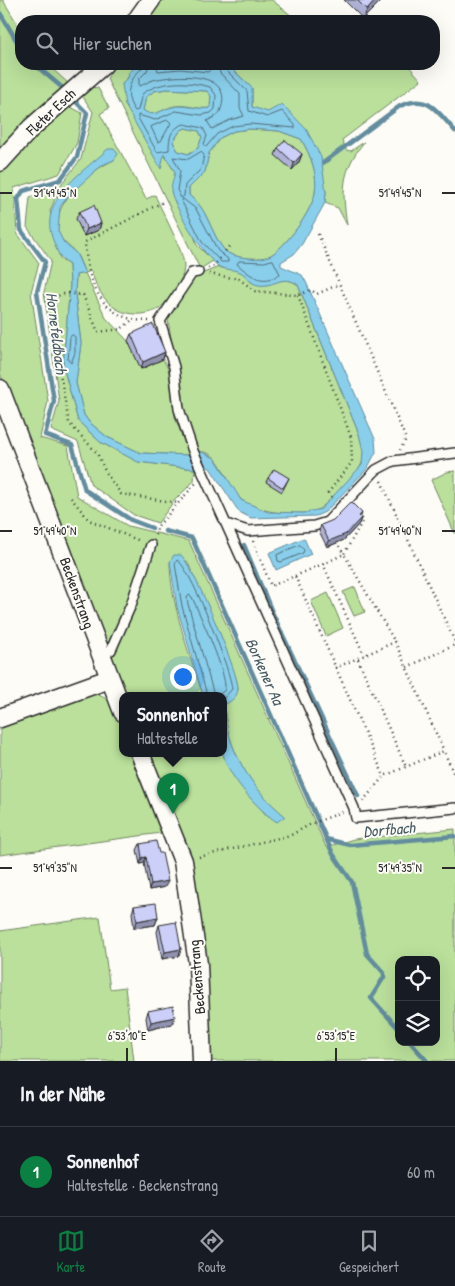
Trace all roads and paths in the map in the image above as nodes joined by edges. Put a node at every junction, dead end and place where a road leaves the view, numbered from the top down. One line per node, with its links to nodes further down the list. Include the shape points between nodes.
1 (151, 0): 2 (street)
2 (140, 15)
3 (97, 70): 4 (street, Fleter Esch, via 31,128)
4 (0, 162)
5 (163, 202): 12 (path, via 85,242 89,277 108,309)
6 (318, 234): 10 (path)
7 (230, 245): 8 (path)
8 (214, 266)
9 (198, 272): 11 (path, via 239,278 255,291); 13 (lane, via 192,273)
10 (340, 284): 11 (path, via 317,294 312,290); 16 (path, via 406,439)
11 (298, 295): 19 (path, via 351,437 352,462 328,493)
12 (131, 321): 13 (path); 22 (path, via 121,329 98,332 83,295 68,293 57,296 53,303 59,368 69,423 97,453 121,494)
13 (160, 321): 18 (lane, via 174,368 179,410)
14 (0, 389): 32 (street, Beckenstrang)
15 (455, 453): 16 (lane)
16 (393, 462): 17 (lane)
17 (376, 470): 21 (lane); 31 (path)
18 (202, 472): 22 (path); 24 (lane)
19 (331, 496)
20 (71, 498): 26 (path, via 89,520)
21 (345, 502): 23 (lane); 27 (path, via 363,520)
22 (178, 503): 26 (path, via 158,526)
23 (327, 522): 25 (lane, via 314,526); 27 (path)
24 (226, 524): 25 (lane); 45 (lane)
25 (248, 531): 29 (path, via 271,586)
26 (151, 545): 32 (lane, via 131,605 111,650)
27 (344, 554): 28 (path); 30 (path)
28 (323, 564): 29 (path); 33 (path)
29 (295, 576): 36 (path)
30 (395, 642): 33 (path); 35 (path)
31 (455, 643): 35 (path)
32 (100, 654): 37 (street, Beckenstrang)
33 (365, 655): 34 (path)
34 (358, 658): 36 (path); 42 (path)
35 (407, 666): 40 (path)
36 (335, 668): 43 (path)
37 (109, 679): 38 (street, Beckenstrang); 39 (street)
38 (119, 703)
39 (0, 718)
40 (444, 751): 42 (path); 44 (path)
41 (142, 757): 47 (street, Beckenstrang)
42 (406, 767): 43 (path)
43 (384, 776): 45 (path, via 368,797)
44 (455, 777)
45 (354, 808): 46 (lane, via 356,818); 47 (path, via 313,822 291,835)
46 (455, 808)
47 (183, 861): 48 (street, Beckenstrang, via 198,964)
48 (202, 1061)

